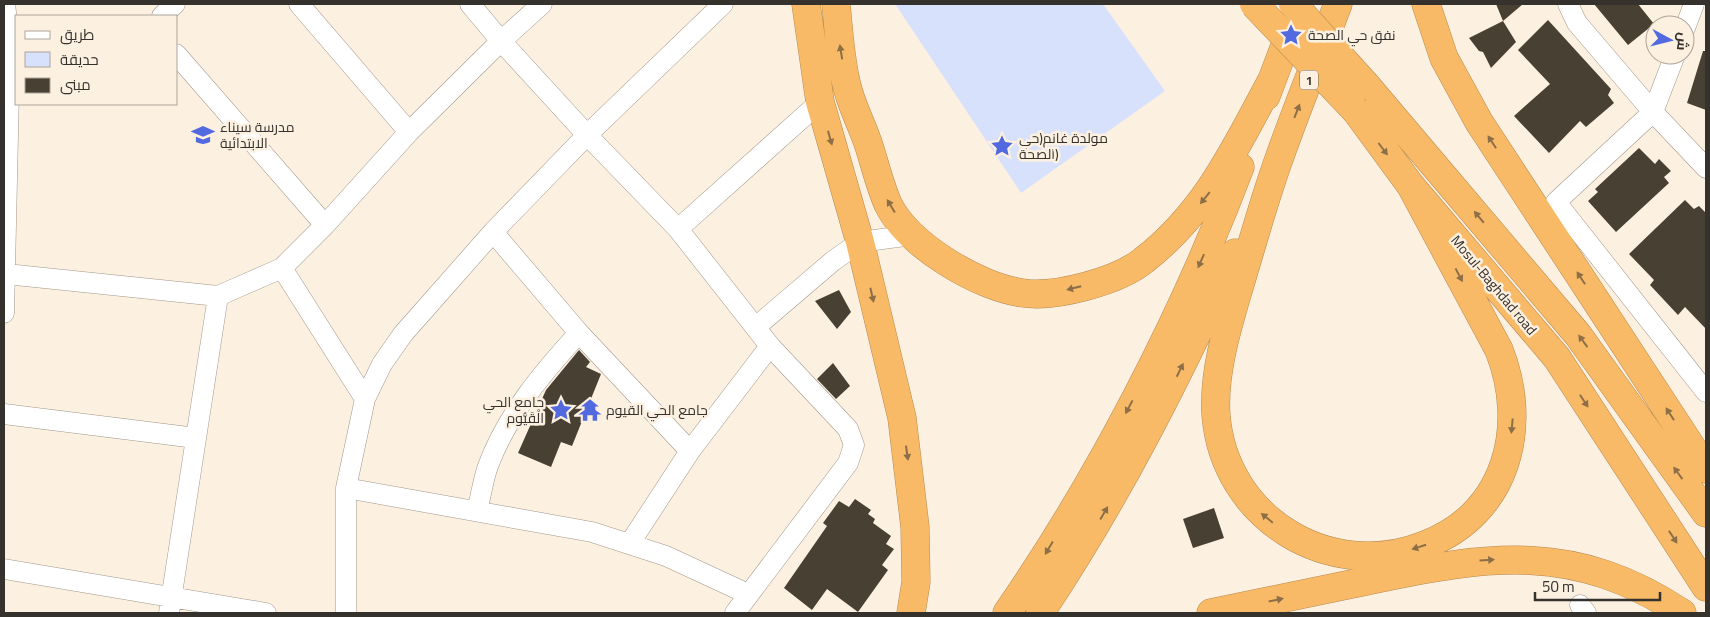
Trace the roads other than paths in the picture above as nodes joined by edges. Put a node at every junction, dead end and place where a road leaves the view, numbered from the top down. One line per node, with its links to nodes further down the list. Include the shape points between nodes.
1 (5, 4): 17 (street)
2 (175, 4): 15 (street)
3 (299, 4): 23 (street)
4 (470, 4): 16 (street)
5 (542, 4): 16 (street)
6 (723, 4): 24 (street)
7 (806, 4): 21 (highway)
8 (836, 4): 31 (highway, one-way to 8, via 888,204 848,90)
9 (1254, 4): 27 (highway, Mosul-Baghdad road / 1, one-way to 27, bridge, via 1356,111)
10 (1293, 4): 48 (highway, one-way to 10, bridge, via 1578,335)
11 (1301, 4): 20 (highway)
12 (1338, 4): 25 (highway, 1, one-way to 12)
13 (1426, 4): 45 (highway, one-way to 13, via 1479,122 1444,58)
14 (1568, 4): 22 (street, via 1577,23)
15 (163, 15)
16 (500, 41): 23 (street); 24 (street)
17 (13, 46): 34 (street)
18 (178, 56): 28 (street)
19 (1671, 65): 22 (street)
20 (1272, 80): 31 (highway, one-way to 31, via 1212,189 1183,226 1143,262 1105,280 1052,294 1023,293 983,281 931,253); 58 (highway, one-way to 58, via 1223,212 1166,336 1078,500)
21 (820, 102): 29 (street); 32 (highway, one-way to 32)
22 (1653, 112): 26 (street); 40 (street, via 1556,202)
23 (409, 132): 28 (street)
24 (587, 135): 29 (street); 30 (street)
25 (1279, 156): 27 (highway, one-way to 25, via 1499,350 1508,374 1513,419 1509,448 1500,478 1489,494 1460,524 1444,535 1427,545 1406,551 1361,555 1337,553 1317,548 1280,529 1248,500 1226,461 1216,415 1217,388 1233,309); 59 (highway, one-way to 25, via 1098,524 1135,458 1191,347)
26 (1706, 168)
27 (1411, 186): 51 (highway, Mosul-Baghdad road, one-way to 51, via 1557,358)
28 (326, 225): 33 (street)
29 (678, 228): 37 (street)
30 (493, 232): 38 (street); 41 (street, via 403,334 382,364)
31 (912, 235): 32 (street)
32 (860, 242): 37 (street); 57 (highway, one-way to 57, via 902,418 915,527 916,582)
33 (282, 268): 35 (street); 41 (street)
34 (6, 274): 35 (street); 36 (street)
35 (218, 296): 43 (street)
36 (4, 313)
37 (757, 326): 39 (street)
38 (579, 333): 44 (street); 47 (street, via 506,426 488,467)
39 (770, 346): 44 (street); 52 (street, via 848,429 854,445 848,462)
40 (1706, 392)
41 (365, 399): 46 (street)
42 (4, 414): 43 (street)
43 (196, 438): 53 (street)
44 (690, 451): 49 (street)
45 (1706, 469)
46 (346, 488): 47 (street); 55 (street)
47 (477, 511): 49 (street, via 592,532)
48 (1706, 513)
49 (630, 543): 52 (street, via 695,568)
50 (4, 569): 53 (street)
51 (1706, 588)
52 (748, 594): 56 (street)
53 (170, 605): 54 (street)
54 (266, 613)
55 (346, 613)
56 (735, 613)
57 (912, 613)
58 (1007, 613)
59 (1040, 613)
60 (1211, 613): 61 (highway, one-way to 61, via 1439,566 1511,559 1538,559 1602,572 1637,586)
61 (1682, 613)

